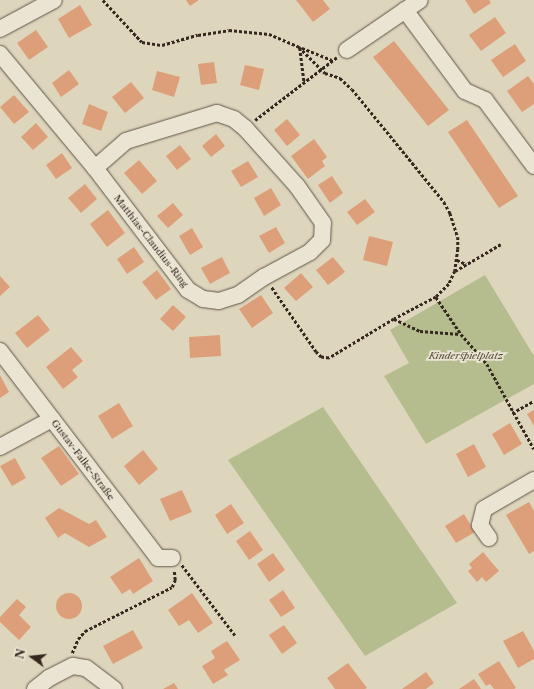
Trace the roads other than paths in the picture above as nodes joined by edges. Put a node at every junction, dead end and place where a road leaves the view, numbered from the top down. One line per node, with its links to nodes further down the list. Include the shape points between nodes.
1 (54, 0): 4 (street)
2 (420, 0): 3 (street)
3 (405, 10): 5 (street); 7 (street, via 465,91 485,100)
4 (0, 29)
5 (347, 50)
6 (0, 54): 8 (street, Matthias-Claudius-Ring)
7 (534, 166)
8 (95, 168): 8 (street, Matthias-Claudius-Ring, via 126,141 217,113 234,119 246,128 297,186 323,224 322,240 310,252 264,277 238,295 219,301 204,299 188,290)
9 (0, 351): 10 (street, Gustav-Falke-Straße)
10 (52, 418): 11 (street); 14 (street, Gustav-Falke-Straße, via 158,558)
11 (0, 447)
12 (534, 480): 13 (street, via 484,509 480,525)
13 (489, 538)
14 (172, 558)
15 (35, 689): 16 (street, via 49,678 73,666 86,668)
16 (114, 689)

